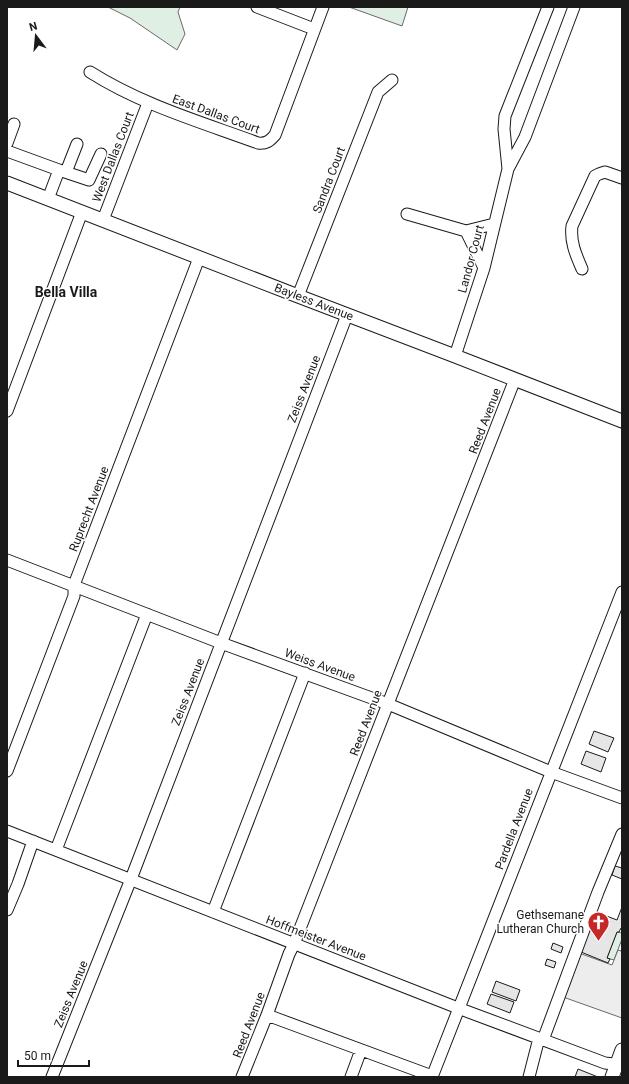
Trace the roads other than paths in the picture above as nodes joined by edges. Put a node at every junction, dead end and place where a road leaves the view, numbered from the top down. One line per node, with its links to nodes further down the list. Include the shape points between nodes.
1 (257, 7): 5 (street)
2 (323, 7): 5 (street, East Dallas Court)
3 (548, 7): 14 (street, Landor Court, via 506,116 504,129)
4 (574, 7): 14 (street, Landor Court, via 525,137)
5 (314, 29): 8 (street, East Dallas Court, via 275,134 269,142 258,144)
6 (90, 72): 8 (street, East Dallas Court)
7 (392, 80): 27 (street, Sandra Court, via 378,92)
8 (148, 103): 21 (street, West Dallas Court)
9 (14, 124): 10 (street)
10 (7, 144)
11 (77, 144): 15 (street)
12 (7, 151): 15 (street)
13 (101, 154): 15 (street, via 89,180)
14 (508, 169): 22 (street, Landor Court)
15 (62, 171): 18 (street)
16 (622, 178): 26 (street, via 609,173 599,174 592,181 572,226 572,240)
17 (7, 183): 18 (main road, Bayless Avenue)
18 (48, 199): 19 (main road, Bayless Avenue)
19 (82, 212): 21 (main road, Bayless Avenue); 31 (street)
20 (407, 214): 23 (street)
21 (103, 220): 24 (main road, Bayless Avenue)
22 (494, 224): 23 (street); 25 (street, Landor Court)
23 (466, 231): 25 (street)
24 (199, 258): 27 (main road, Bayless Avenue); 34 (street, Ruprecht Avenue)
25 (484, 268): 29 (street, Landor Court)
26 (582, 269)
27 (298, 296): 28 (main road, Bayless Avenue)
28 (347, 315): 29 (main road, Bayless Avenue); 37 (street, Zeiss Avenue)
29 (456, 356): 30 (main road, Bayless Avenue)
30 (515, 379): 32 (main road, Bayless Avenue); 39 (street, Reed Avenue)
31 (7, 411)
32 (622, 421)
33 (8, 562): 34 (street, Weiss Avenue)
34 (74, 585): 36 (street, Weiss Avenue); 40 (street, Ruprecht Avenue, via 74,596)
35 (622, 592): 41 (street, Pardella Avenue)
36 (147, 614): 37 (street, Weiss Avenue); 46 (street)
37 (221, 643): 38 (street, Weiss Avenue); 48 (street, Zeiss Avenue)
38 (305, 673): 39 (street, Weiss Avenue); 50 (street)
39 (388, 704): 41 (street, Weiss Avenue); 51 (street, Reed Avenue)
40 (7, 771)
41 (551, 772): 42 (street, Weiss Avenue); 52 (street, Pardella Avenue)
42 (622, 798)
43 (7, 831): 45 (street, Hoffmeister Avenue)
44 (622, 834): 47 (street)
45 (33, 841): 46 (street, Hoffmeister Avenue); 49 (street)
46 (56, 850): 48 (street, Hoffmeister Avenue)
47 (619, 851): 54 (street, via 598,892)
48 (131, 879): 50 (street, Hoffmeister Avenue); 58 (street, Zeiss Avenue)
49 (7, 910)
50 (212, 912): 51 (street, Hoffmeister Avenue)
51 (294, 944): 52 (street, Hoffmeister Avenue); 53 (street, Reed Avenue)
52 (458, 1008): 54 (street, Hoffmeister Avenue); 61 (street, Pardella Avenue)
53 (267, 1015): 55 (street); 59 (street, Reed Avenue)
54 (541, 1039): 57 (street, Hoffmeister Avenue); 62 (street)
55 (362, 1050): 60 (street); 61 (street)
56 (622, 1050): 57 (main road)
57 (617, 1069)
58 (52, 1077)
59 (242, 1077)
60 (351, 1077)
61 (432, 1077)
62 (529, 1077)

